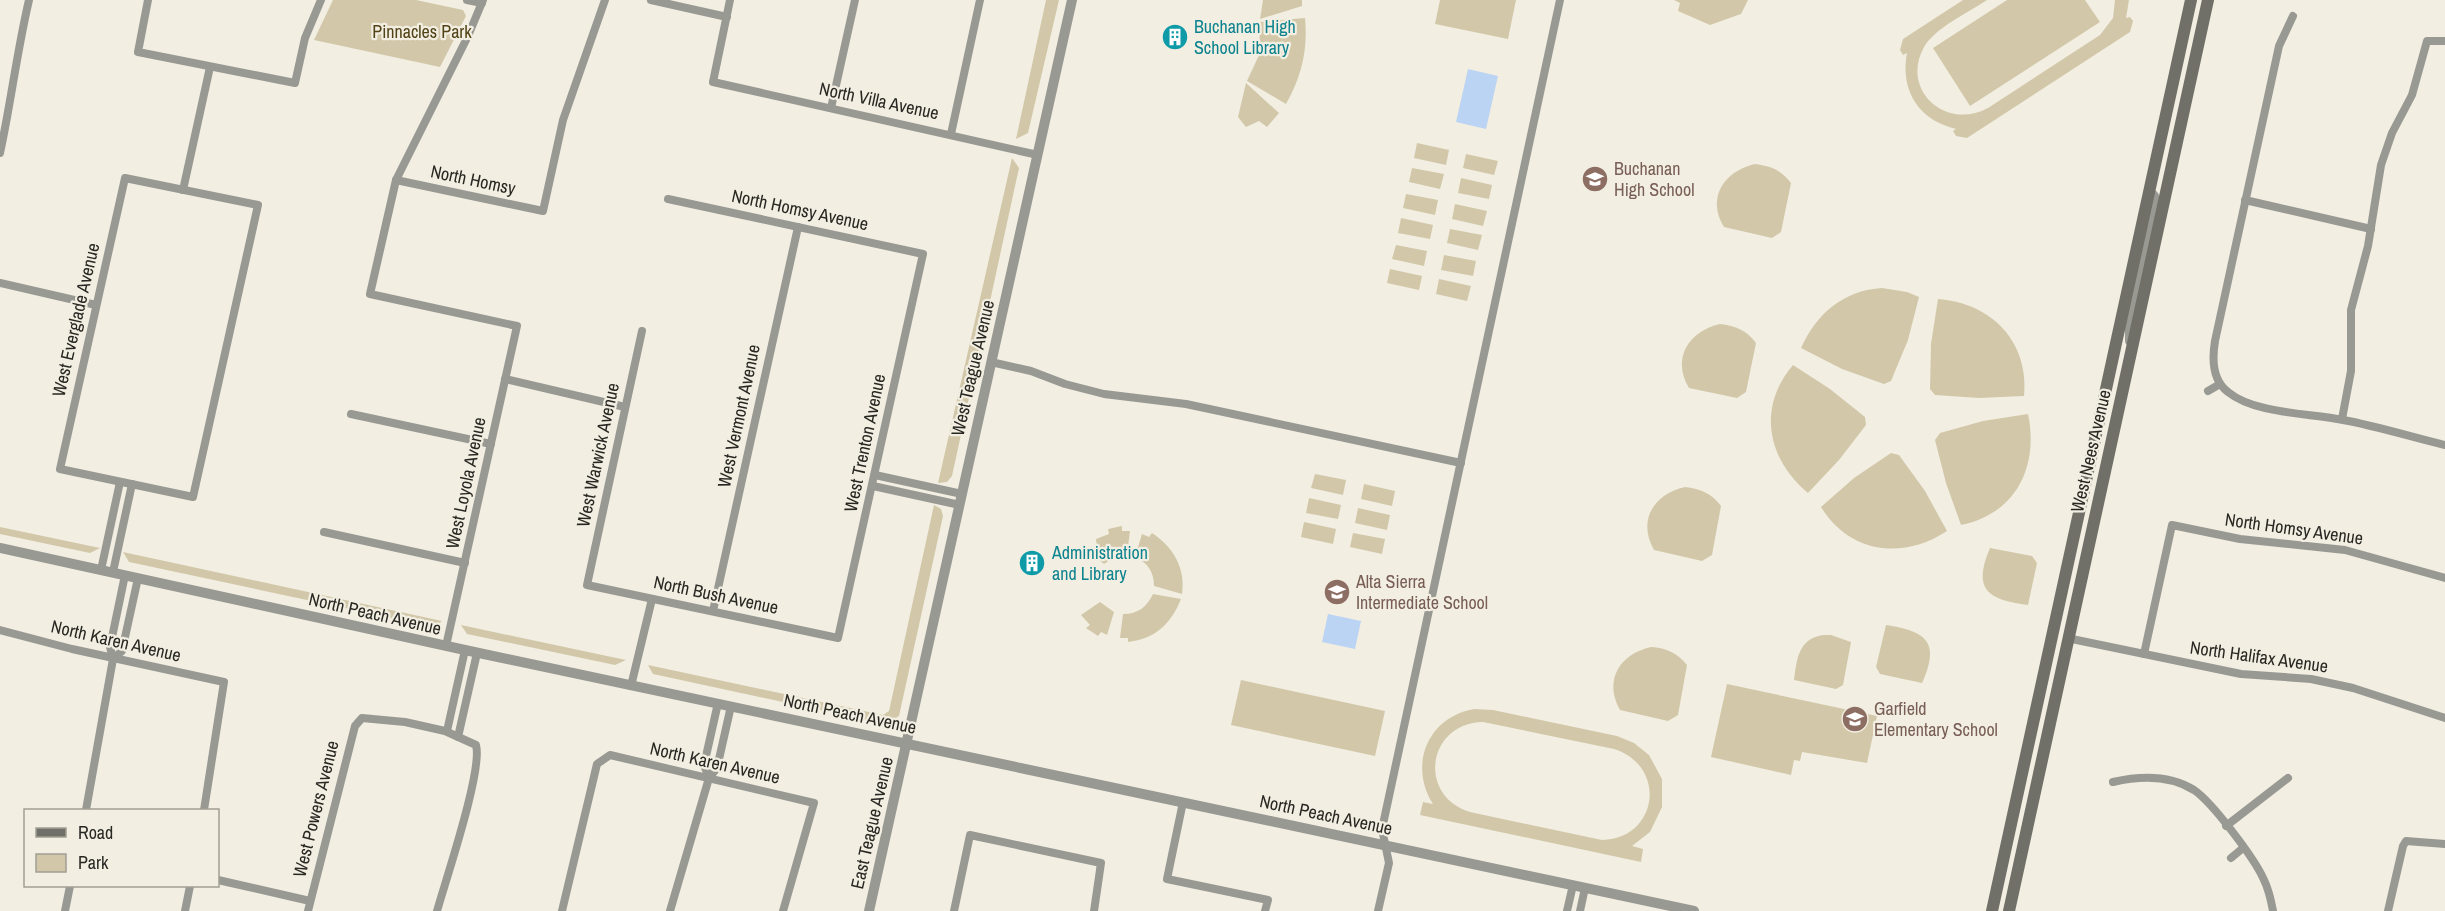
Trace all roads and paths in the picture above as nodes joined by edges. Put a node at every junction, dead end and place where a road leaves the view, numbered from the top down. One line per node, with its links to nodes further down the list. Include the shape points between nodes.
1 (29, 0): 21 (street)
2 (148, 0): 18 (street, via 138,52)
3 (321, 0): 18 (street, via 305,38 295,83)
4 (467, 0): 14 (street)
5 (605, 0): 23 (street, North Homsy, via 563,120 543,211)
6 (651, 0): 16 (street)
7 (730, 0): 16 (street)
8 (855, 0): 19 (street)
9 (980, 0): 20 (street)
10 (1072, 0): 22 (street, West Teague Avenue)
11 (1560, 0): 44 (street)
12 (2191, 0): 25 (main road, West Nees Avenue)
13 (2208, 0): 34 (main road, West Nees Avenue)
14 (483, 2): 23 (street)
15 (2293, 16): 27 (street, via 2279,46)
16 (727, 17): 19 (street, North Villa Avenue, via 713,82)
17 (2445, 41): 29 (street, via 2427,41 2412,95 2386,148)
18 (210, 67): 24 (street)
19 (831, 108): 20 (street, North Villa Avenue)
20 (951, 134): 22 (street, North Villa Avenue)
21 (0, 153)
22 (1038, 154): 35 (street, West Teague Avenue)
23 (396, 180): 36 (street, West Loyola Avenue, via 370,294 516,326)
24 (183, 190): 32 (street, West Everglade Avenue, via 125,178); 47 (street, via 258,205 193,497)
25 (2149, 191): 34 (street, via 2155,203 2130,324); 108 (main road, West Nees Avenue)
26 (668, 199): 28 (street, North Homsy Avenue)
27 (2246, 200): 29 (street); 37 (street, via 2213,352)
28 (798, 227): 30 (street, North Homsy Avenue); 60 (street, West Vermont Avenue)
29 (2372, 229): 41 (street, via 2351,310 2351,371)
30 (923, 254): 45 (street, West Trenton Avenue)
31 (0, 283): 32 (street)
32 (96, 305): 46 (street, West Everglade Avenue, via 60,469)
33 (642, 331): 39 (street, West Warwick Avenue)
34 (2130, 359): 63 (main road, West Nees Avenue)
35 (991, 362): 44 (street, via 1104,394 1185,404); 49 (street, West Teague Avenue)
36 (506, 379): 39 (street); 42 (street, West Loyola Avenue)
37 (2220, 384): 38 (street); 41 (street, via 2237,398 2254,404)
38 (2208, 391)
39 (625, 407): 58 (street, West Warwick Avenue)
40 (351, 414): 42 (street)
41 (2342, 419): 43 (street)
42 (491, 444): 52 (street, West Loyola Avenue)
43 (2445, 445)
44 (1461, 463): 84 (street, via 1382,829)
45 (875, 475): 48 (street, West Trenton Avenue); 49 (street)
46 (120, 482): 47 (street); 53 (street)
47 (132, 484): 54 (street)
48 (873, 486): 49 (street); 62 (street, West Trenton Avenue)
49 (961, 499): 75 (street, West Teague Avenue)
50 (324, 532): 52 (street)
51 (0, 548): 53 (street, North Peach Avenue)
52 (465, 563): 64 (street, West Loyola Avenue)
53 (101, 570): 54 (street, North Peach Avenue)
54 (113, 572): 55 (street, North Peach Avenue)
55 (125, 575): 56 (street, North Peach Avenue); 68 (street, via 110,647)
56 (138, 578): 64 (street, North Peach Avenue); 68 (street, via 122,651)
57 (2445, 578): 67 (street, North Homsy Avenue, via 2345,550 2240,539 2172,525)
58 (587, 585): 59 (street, North Bush Avenue)
59 (652, 599): 60 (street, North Bush Avenue); 69 (street)
60 (713, 611): 62 (street, North Bush Avenue)
61 (1, 632): 68 (street, North Karen Avenue)
62 (838, 638)
63 (2067, 638): 67 (street, North Halifax Avenue); 109 (main road, West Nees Avenue)
64 (446, 646): 65 (street, North Peach Avenue)
65 (465, 650): 66 (street, North Peach Avenue); 73 (street)
66 (477, 653): 69 (street, North Peach Avenue); 74 (street)
67 (2144, 654): 72 (street, North Halifax Avenue, via 2241,674 2311,679 2353,688)
68 (113, 659): 80 (street); 81 (street, North Karen Avenue, via 224,682)
69 (631, 686): 70 (street, North Peach Avenue)
70 (718, 703): 71 (street, North Peach Avenue); 76 (street, via 704,765)
71 (731, 706): 75 (street, North Peach Avenue); 76 (street, via 717,768)
72 (2445, 718)
73 (447, 731): 74 (street); 92 (street, West Powers Avenue, via 362,718 355,726)
74 (458, 736): 96 (street, via 476,745 479,755)
75 (906, 743): 79 (street, North Peach Avenue); 100 (street, East Teague Avenue)
76 (709, 778): 97 (street, North Karen Avenue, via 610,755 597,764); 98 (street); 99 (street, North Karen Avenue, via 814,803)
77 (2288, 778): 82 (street)
78 (2114, 782): 82 (street, via 2148,777 2178,783 2205,799)
79 (1183, 802): 84 (street, North Peach Avenue); 103 (street, via 1167,879 1268,900)
80 (86, 809)
81 (204, 809)
82 (2226, 826): 85 (street)
83 (2445, 844): 111 (street, via 2406,841)
84 (1386, 845): 88 (street, North Peach Avenue); 104 (street, via 1389,863)
85 (2243, 848): 86 (street); 110 (street, via 2265,881)
86 (2231, 858)
87 (219, 880): 92 (street)
88 (1573, 885): 91 (street, North Peach Avenue); 105 (street)
89 (70, 887): 93 (street)
90 (190, 887): 94 (street)
91 (1585, 888): 106 (street); 107 (street, North Peach Avenue)
92 (310, 901): 95 (street, West Powers Avenue)
93 (65, 911)
94 (185, 911)
95 (308, 911)
96 (437, 911)
97 (562, 911)
98 (670, 911)
99 (783, 911)
100 (869, 911)
101 (954, 911): 102 (street, via 970,835 1101,863)
102 (1094, 911)
103 (1265, 911)
104 (1378, 911)
105 (1567, 911)
106 (1580, 911)
107 (1694, 911)
108 (1992, 911)
109 (2009, 911)
110 (2273, 911)
111 (2388, 911)

